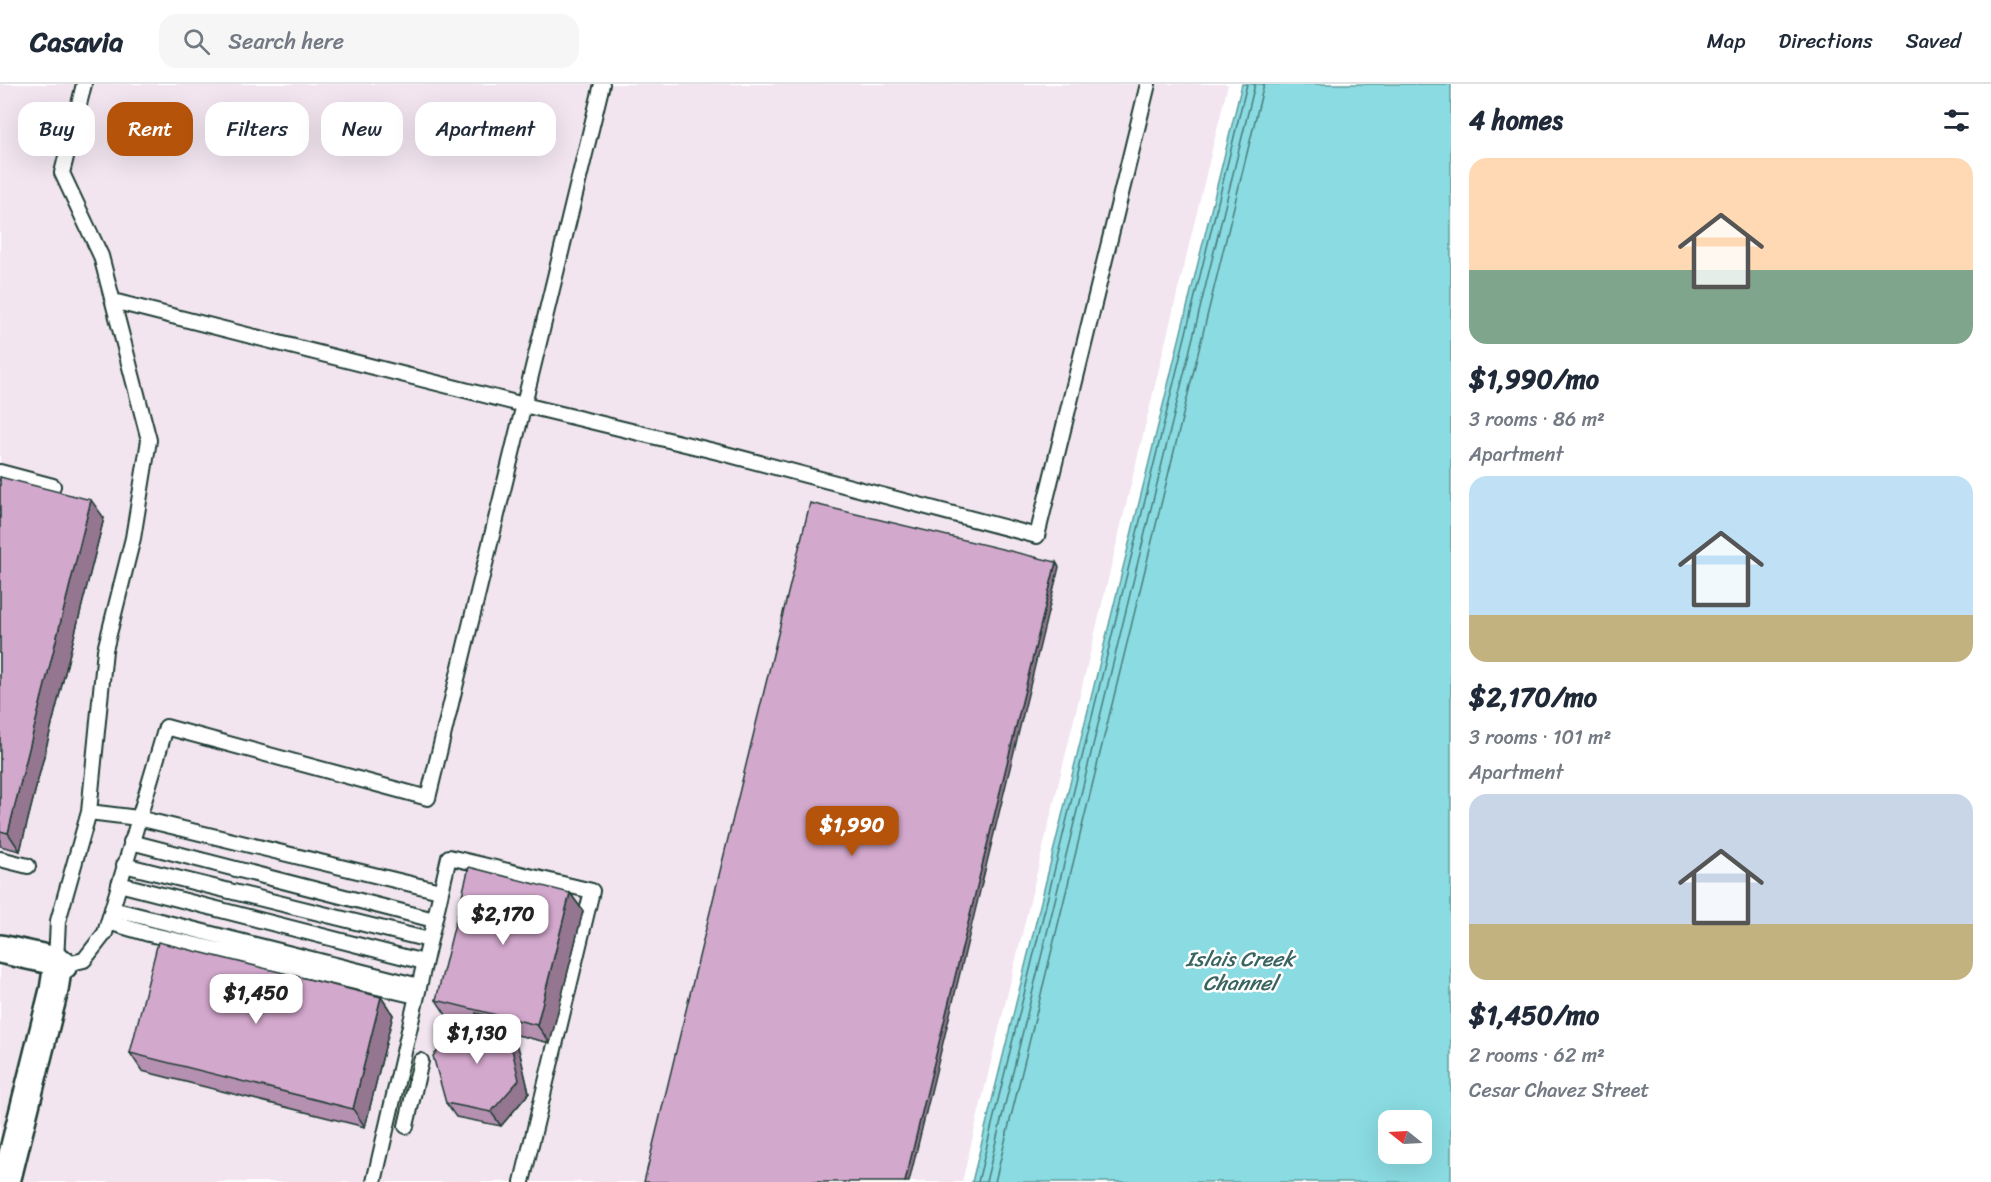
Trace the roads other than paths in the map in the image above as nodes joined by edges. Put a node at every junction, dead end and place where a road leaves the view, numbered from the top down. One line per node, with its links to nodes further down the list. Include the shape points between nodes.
1 (84, 84): 4 (lane, via 62,173 101,256)
2 (602, 84): 5 (lane)
3 (1149, 84): 5 (lane, via 1036,536)
4 (113, 301): 5 (lane); 8 (lane, via 149,440 133,538 105,650)
5 (524, 405): 9 (lane, via 428,798 166,727)
6 (0, 472): 7 (lane)
7 (53, 486)
8 (89, 812): 9 (lane); 21 (lane, via 58,921)
9 (138, 818): 10 (lane); 15 (lane)
10 (131, 842): 12 (lane); 17 (lane)
11 (0, 859): 13 (lane)
12 (124, 865): 14 (lane); 18 (lane)
13 (28, 866)
14 (119, 884): 16 (lane); 20 (lane)
15 (440, 891): 17 (lane); 27 (lane, via 449,856 592,891)
16 (110, 916): 21 (lane, via 105,933 84,960); 22 (lane, via 149,934)
17 (434, 920): 18 (lane)
18 (429, 940): 20 (lane)
19 (0, 949): 21 (street)
20 (424, 962): 22 (lane)
21 (59, 964): 25 (street)
22 (418, 991): 26 (lane)
23 (421, 1061): 24 (lane)
24 (406, 1125)
25 (6, 1182)
26 (374, 1182)
27 (522, 1182)

